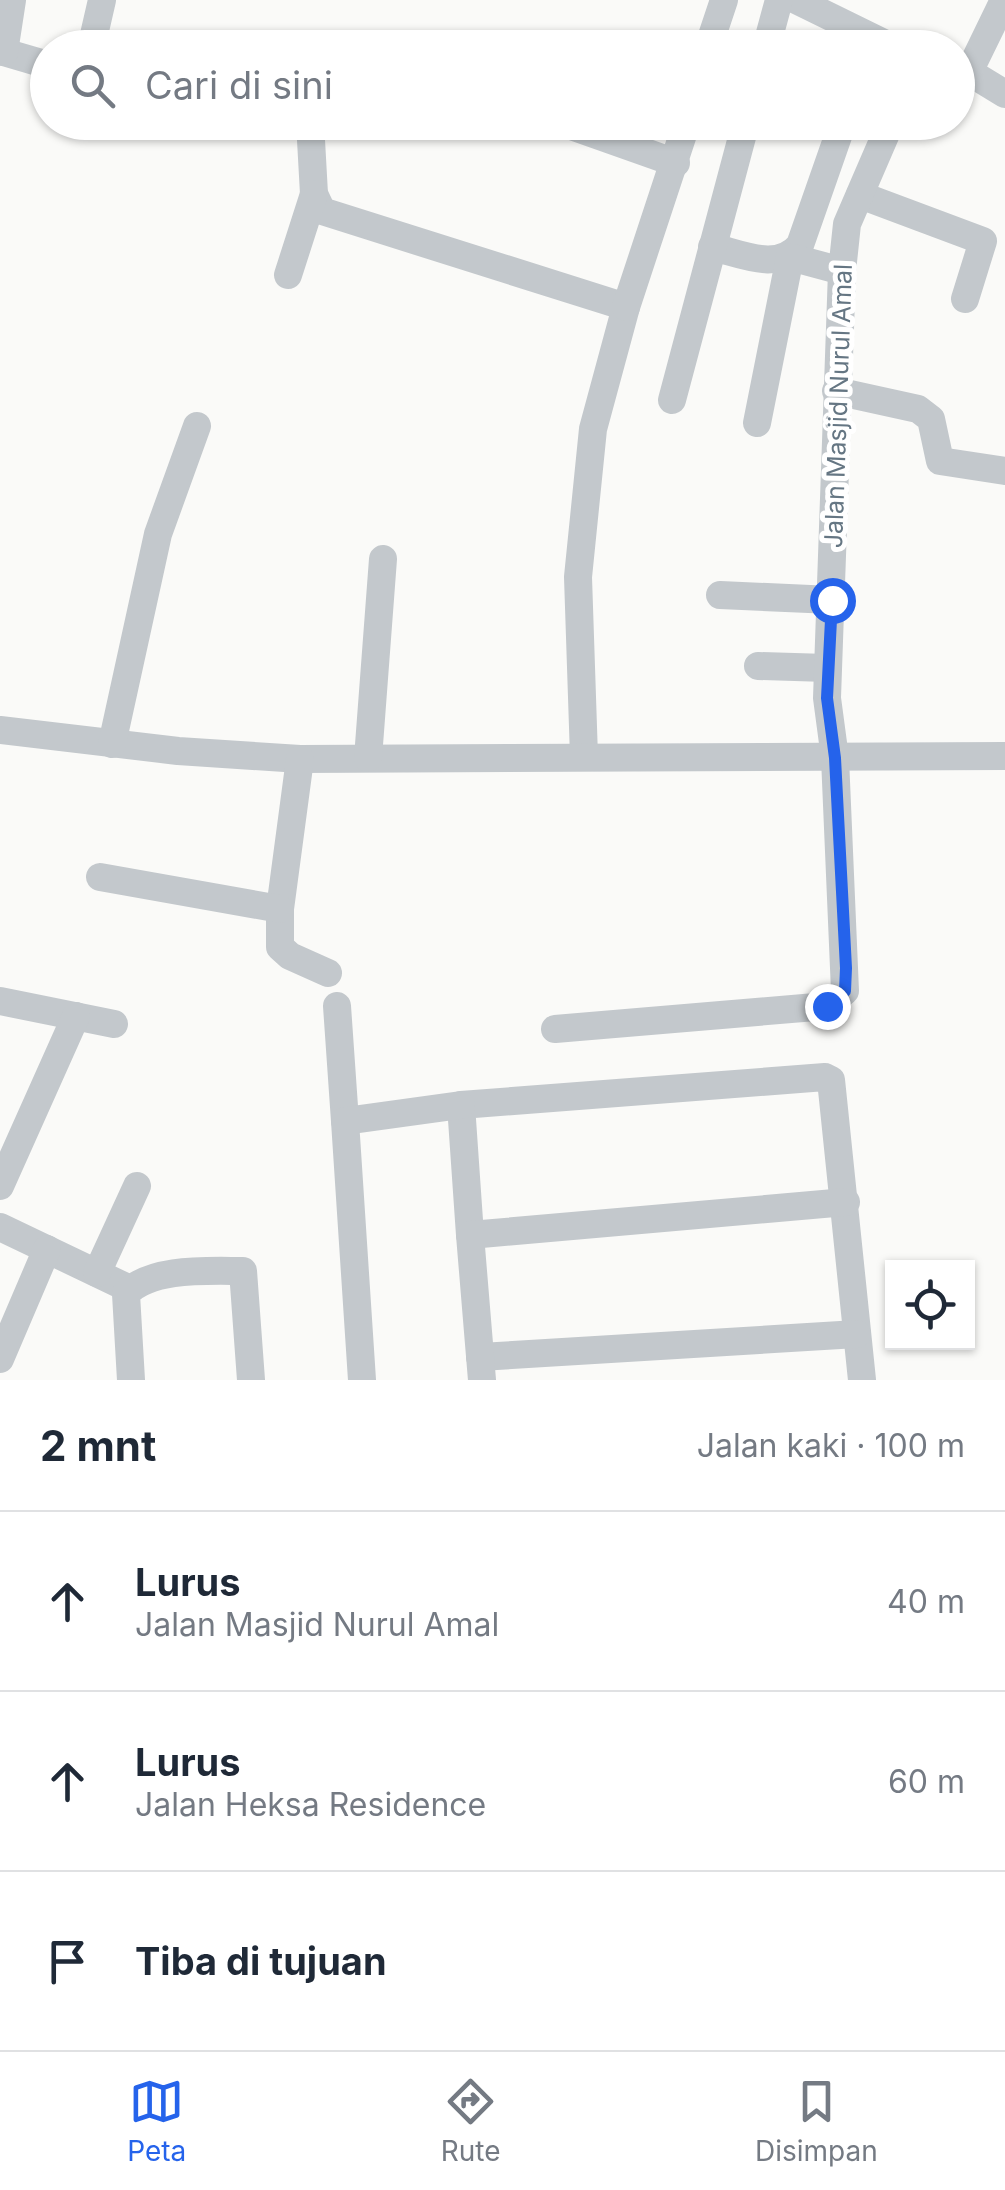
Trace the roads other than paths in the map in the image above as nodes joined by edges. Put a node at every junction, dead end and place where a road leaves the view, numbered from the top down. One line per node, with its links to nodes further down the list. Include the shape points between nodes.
1 (12, 0): 11 (street)
2 (102, 0): 7 (street)
3 (724, 0): 8 (street)
4 (779, 0): 9 (street)
5 (796, 0): 10 (street)
6 (1004, 0): 12 (street)
7 (95, 30)
8 (714, 30)
9 (771, 30)
10 (853, 30)
11 (2, 52): 13 (street)
12 (975, 53)
13 (30, 60)
14 (975, 79): 15 (street)
15 (1005, 94)
16 (311, 140): 23 (street)
17 (611, 140): 22 (street)
18 (682, 140): 22 (street)
19 (741, 140): 25 (street)
20 (837, 140): 26 (street)
21 (883, 140): 24 (street, Jalan Masjid Nurul Amal)
22 (676, 163): 30 (street)
23 (314, 194): 28 (street); 30 (street, via 322,210)
24 (860, 195): 27 (street, Jalan Masjid Nurul Amal, via 846,224); 29 (street, via 982,241)
25 (712, 247): 26 (street, via 776,262); 32 (street)
26 (790, 258): 27 (street); 33 (street)
27 (842, 270): 31 (street, Jalan Masjid Nurul Amal)
28 (288, 275)
29 (966, 299)
30 (626, 307): 44 (street, via 593,429 578,577)
31 (836, 391): 35 (street, via 918,409 931,419 940,461); 38 (street, Jalan Masjid Nurul Amal)
32 (672, 400)
33 (757, 423)
34 (198, 426): 42 (street, via 158,534)
35 (1005, 471)
36 (382, 560): 45 (street)
37 (720, 596): 38 (street)
38 (832, 600): 40 (street, Jalan Masjid Nurul Amal)
39 (758, 666): 40 (street)
40 (827, 668): 46 (street, Jalan Masjid Nurul Amal)
41 (0, 730): 42 (street)
42 (112, 744): 47 (street)
43 (1005, 756): 46 (street)
44 (584, 757): 45 (street); 46 (street)
45 (368, 758): 47 (street)
46 (835, 758): 55 (street, Jalan Masjid Nurul Amal, via 845,991 827,1006)
47 (300, 759): 49 (street)
48 (100, 877): 49 (street)
49 (280, 909): 50 (street, via 280,946)
50 (328, 973)
51 (0, 1001): 53 (street)
52 (337, 1006): 57 (street)
53 (76, 1016): 54 (street); 58 (street)
54 (114, 1024)
55 (555, 1028)
56 (460, 1105): 57 (street); 60 (street, via 825,1077 831,1080); 62 (street)
57 (345, 1121): 71 (street)
58 (0, 1186)
59 (137, 1186): 64 (street)
60 (846, 1202): 62 (street); 66 (street)
61 (0, 1227): 63 (street)
62 (470, 1234): 68 (street)
63 (47, 1248): 64 (street); 67 (street)
64 (97, 1273): 65 (street)
65 (130, 1290): 69 (street); 70 (street, via 192,1272 242,1270)
66 (857, 1334): 68 (street); 72 (street)
67 (0, 1358)
68 (481, 1368)
69 (131, 1380)
70 (251, 1380)
71 (362, 1380)
72 (862, 1380)

